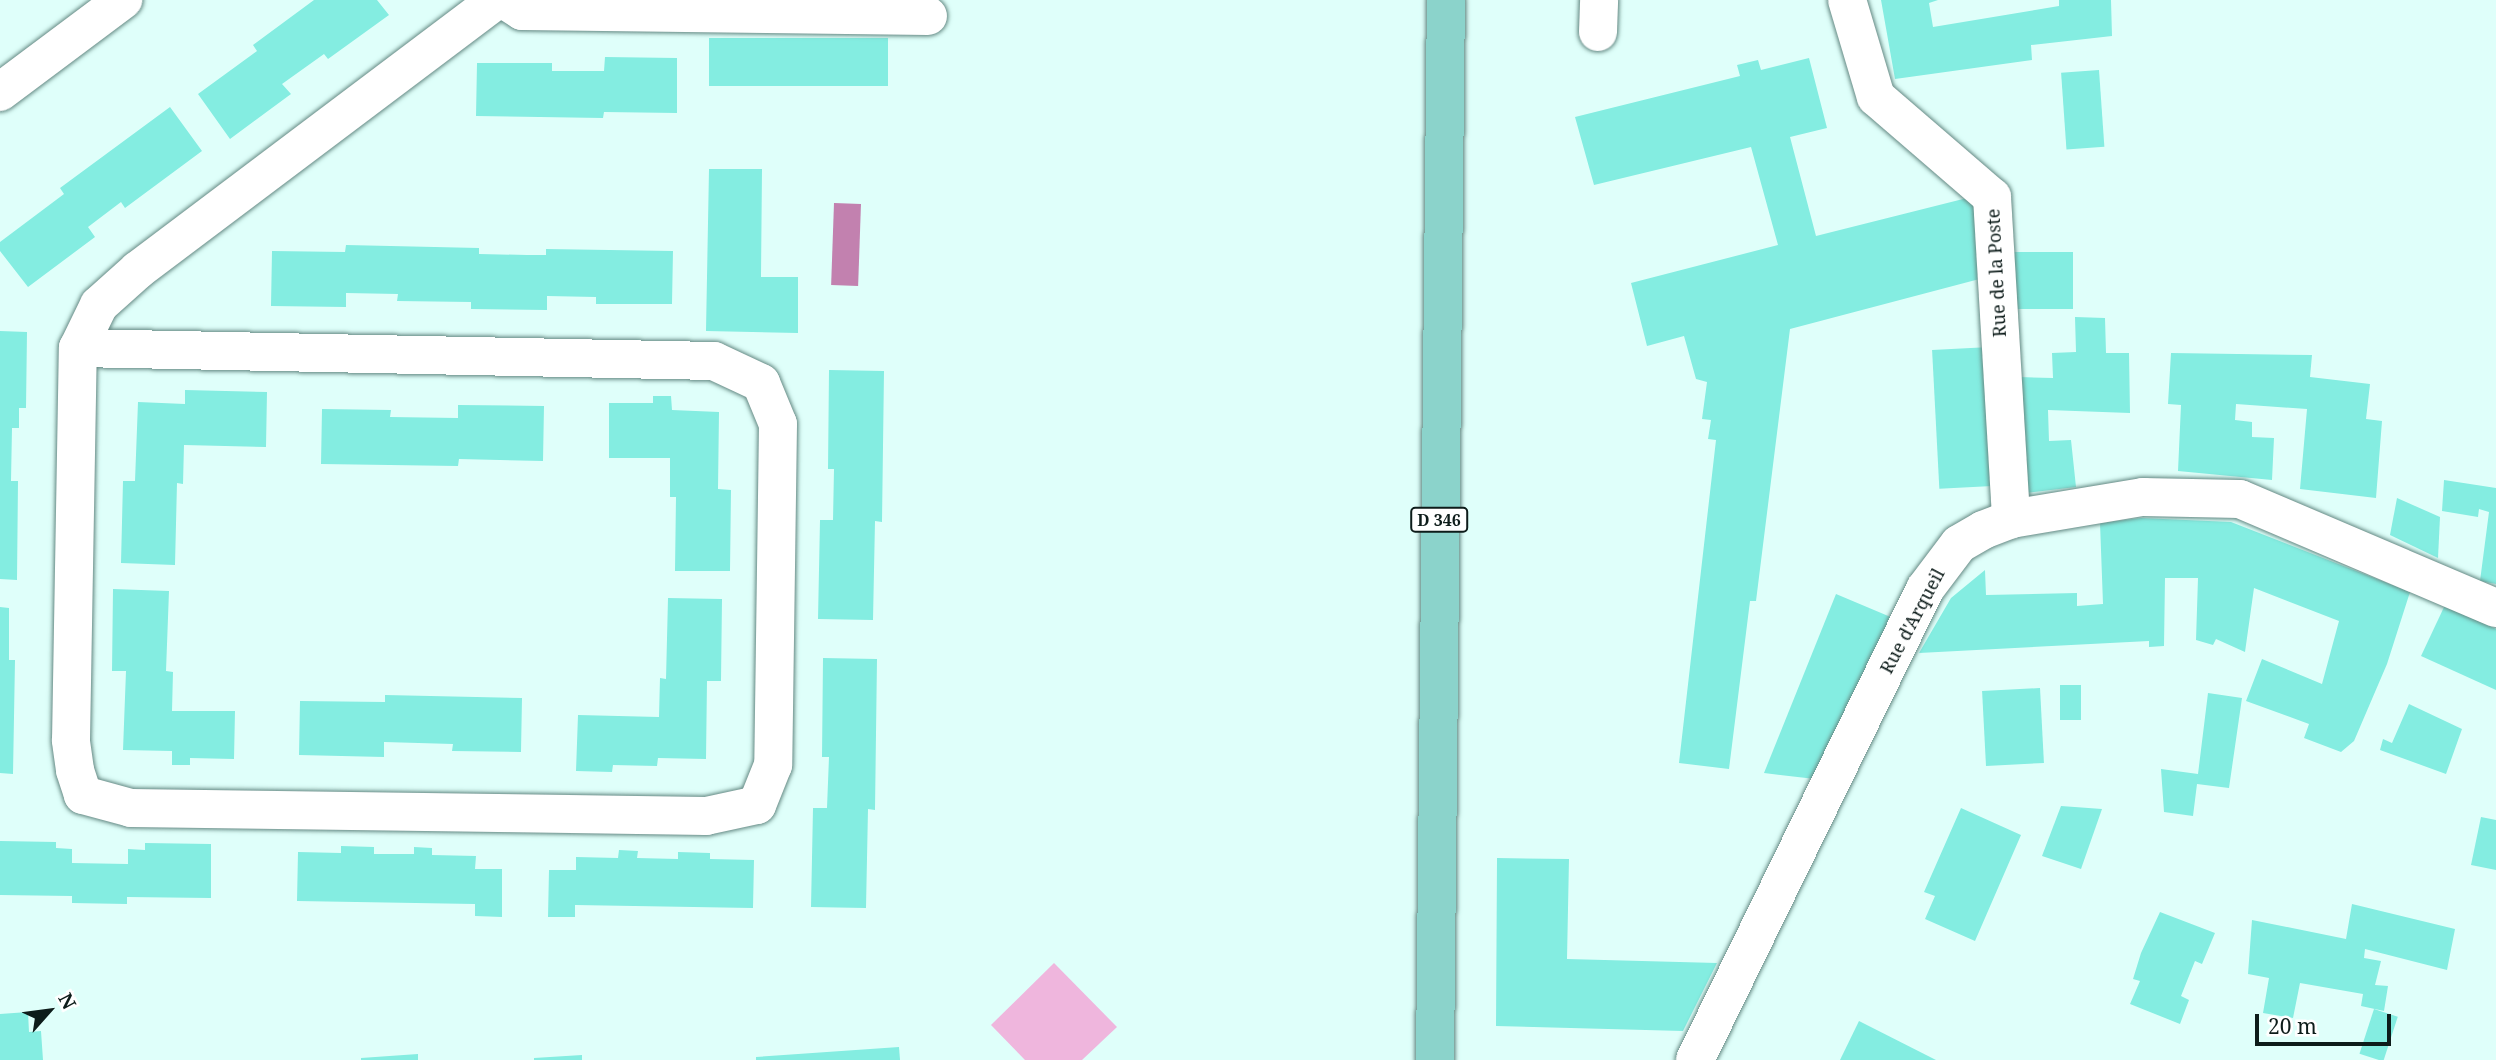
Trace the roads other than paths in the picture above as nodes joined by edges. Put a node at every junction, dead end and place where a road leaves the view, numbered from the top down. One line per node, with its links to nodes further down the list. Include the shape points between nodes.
1 (123, 0): 7 (street)
2 (496, 0): 8 (street, via 138,270 99,305)
3 (505, 0): 6 (street, via 522,11)
4 (1446, 0): 11 (main road, D 346)
5 (1847, 0): 9 (street, Rue de la Poste, via 1876,97 1992,197)
6 (928, 16)
7 (0, 92)
8 (78, 348): 8 (street, via 714,361 761,383 778,424 773,765 757,805 706,816 269,811 131,808 83,795 71,740)
9 (2011, 519): 10 (street, Rue d'Arqueil, via 2143,497 2240,499); 12 (street, Rue d'Arqueil, via 1959,544 1925,589)
10 (2496, 608)
11 (1435, 1060)
12 (1695, 1060)

